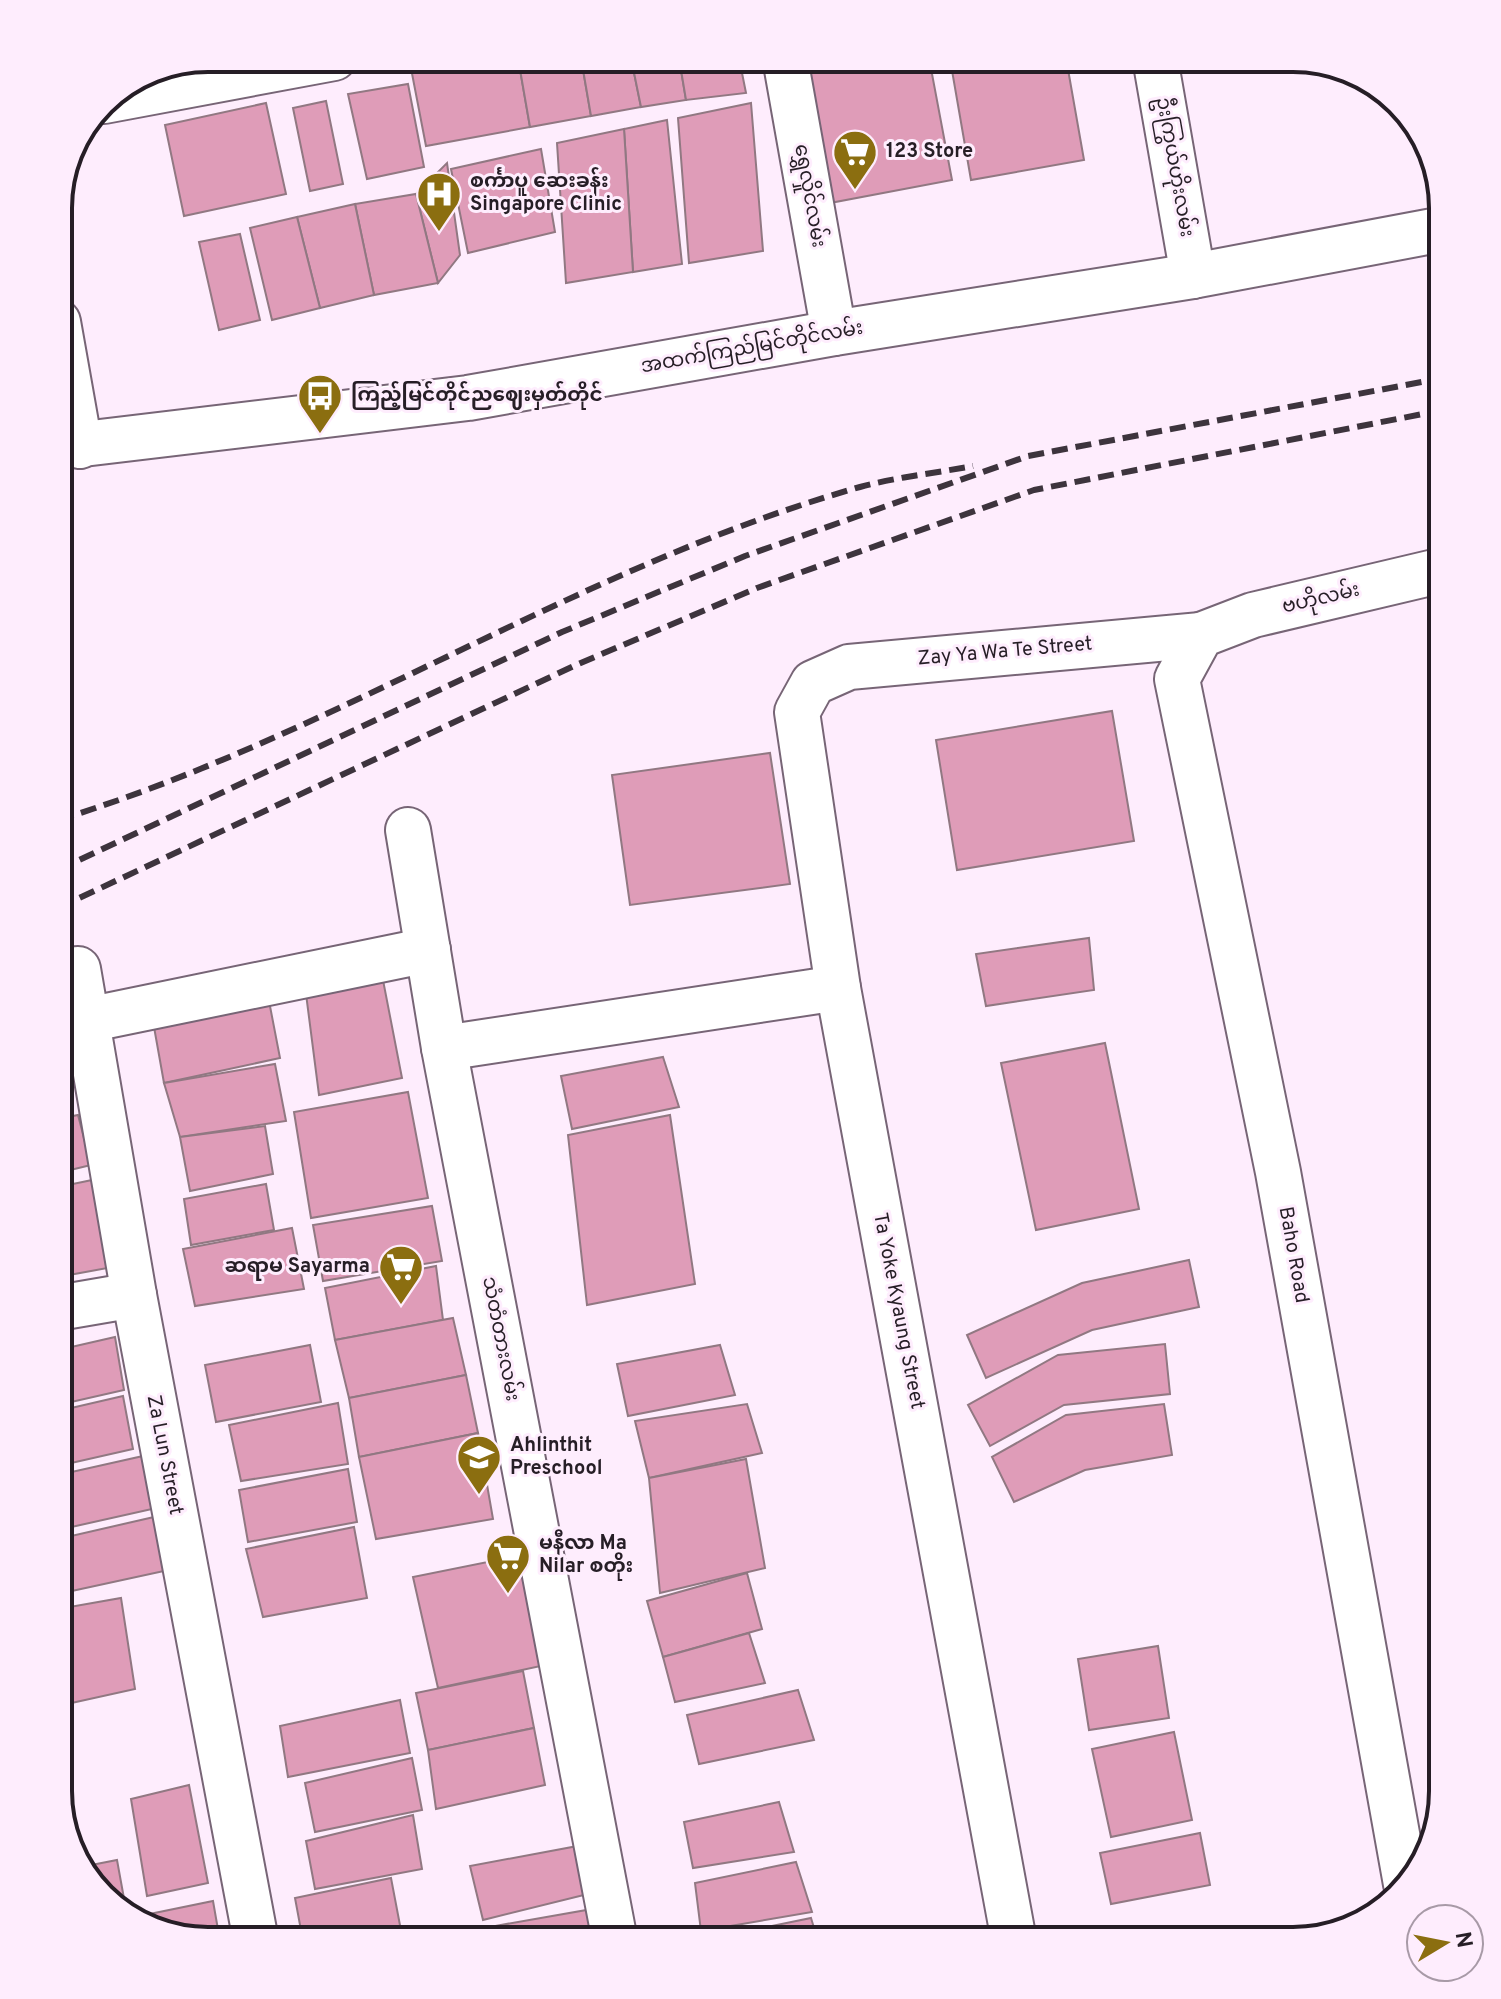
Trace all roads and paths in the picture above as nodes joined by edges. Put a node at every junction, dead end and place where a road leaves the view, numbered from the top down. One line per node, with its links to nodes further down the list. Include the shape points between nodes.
1 (259, 72): 4 (street)
2 (787, 72): 7 (street, ရွှေလှိုင်လမ်း)
3 (1157, 72): 6 (street, ဦးကြွယ်ဟိုးလမ်း)
4 (131, 96)
5 (1429, 232): 6 (street, အထက်ကြည်မြင်တိုင်လမ်း)
6 (1193, 276): 7 (street, အထက်ကြည်မြင်တိုင်လမ်း)
7 (834, 333): 8 (street, အထက်ကြည်မြင်တိုင်လမ်း, via 468,398)
8 (72, 447)
9 (1429, 573): 10 (street, ဗဟိုလမ်း, via 1253,615)
10 (1201, 635): 11 (street, Zay Ya Wa Te Street, via 849,667); 20 (street, Baho Road, via 1177,679 1278,1172)
11 (813, 683): 15 (street, Ta Yoke Kyaung Street, via 797,712)
12 (408, 830): 13 (street, သံတံတားလမ်း)
13 (428, 950): 16 (street); 17 (street, သံတံတားလမ်း)
14 (78, 969): 16 (street, Za Lun Street)
15 (838, 988): 17 (street); 23 (street, Ta Yoke Kyaung Street)
16 (87, 1020): 18 (street, Za Lun Street)
17 (444, 1048): 22 (street, သံတံတားလမ်း)
18 (134, 1295): 19 (street); 21 (street, Za Lun Street)
19 (72, 1306)
20 (1404, 1870)
21 (253, 1927)
22 (612, 1927)
23 (1011, 1927)

